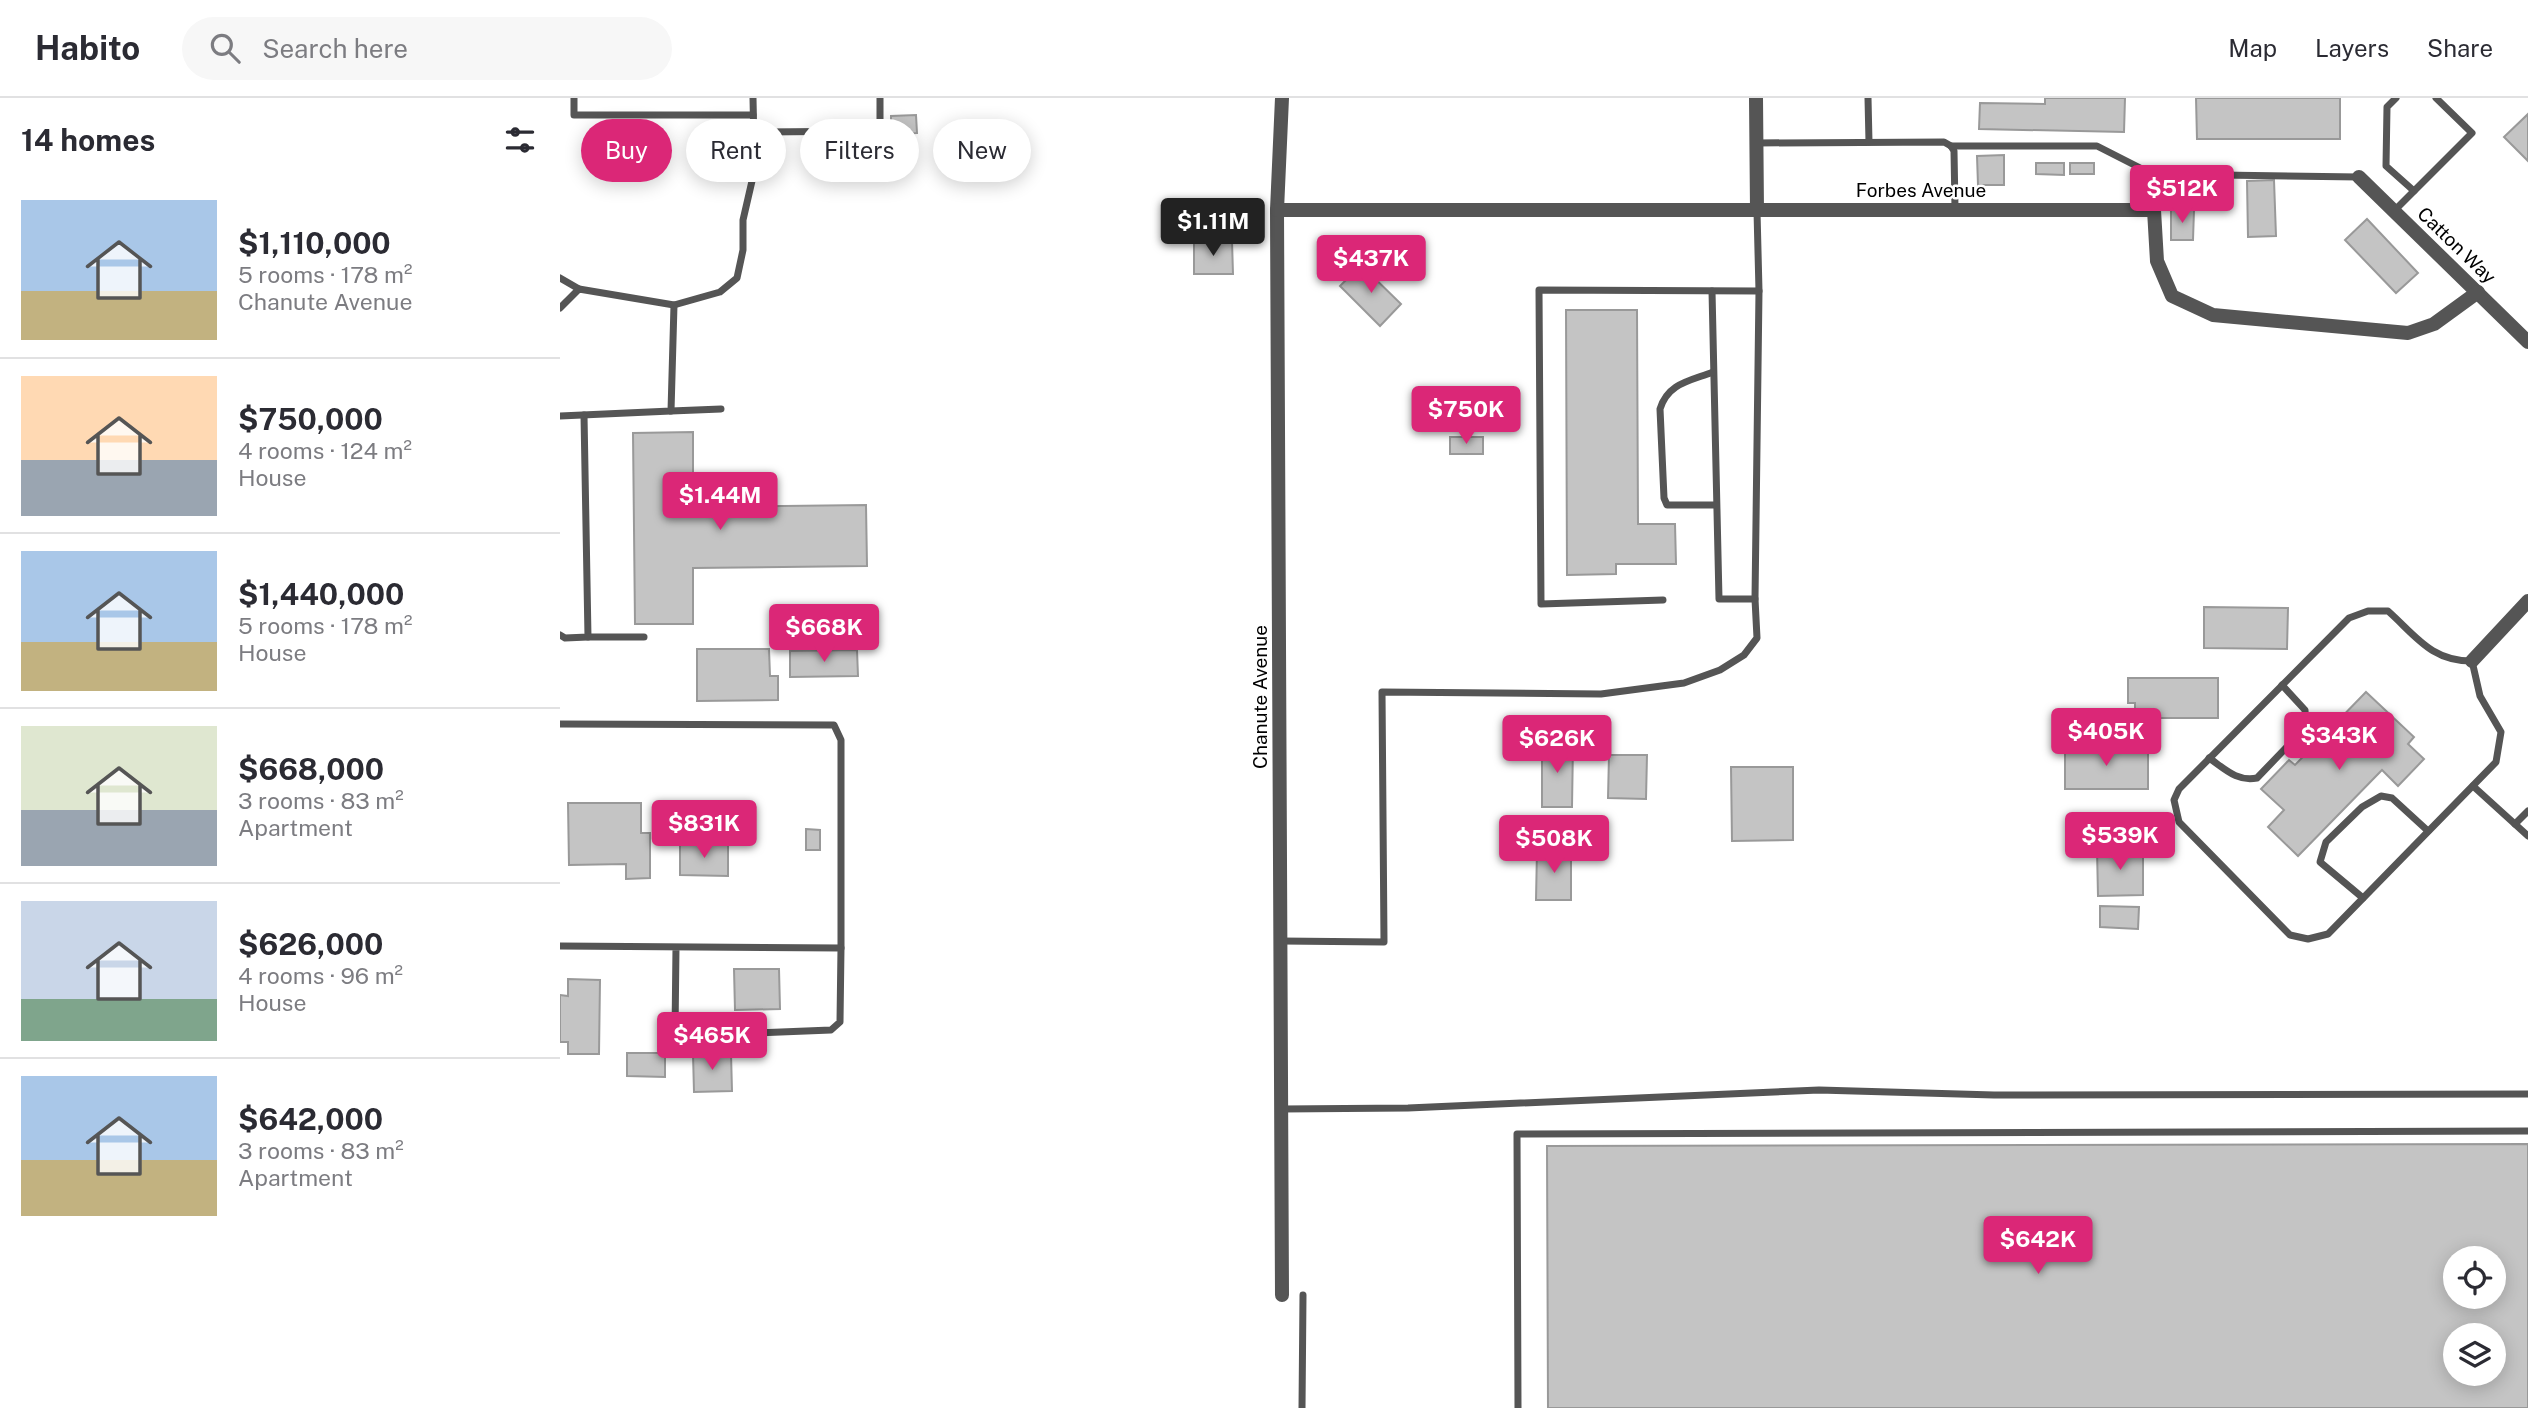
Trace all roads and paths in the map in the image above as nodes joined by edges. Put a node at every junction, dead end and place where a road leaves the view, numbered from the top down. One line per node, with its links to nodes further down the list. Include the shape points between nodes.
1 (574, 98): 9 (lane, via 574,115)
2 (753, 98): 9 (lane)
3 (880, 98): 11 (lane, via 880,131)
4 (1282, 98): 20 (street, Chanute Avenue)
5 (1756, 98): 13 (street)
6 (1868, 98): 12 (lane)
7 (2396, 98): 18 (lane, via 2387,107 2386,166)
8 (2436, 98): 18 (lane, via 2472,133)
9 (753, 115): 10 (lane)
10 (753, 119)
11 (786, 132)
12 (1869, 142): 13 (lane); 14 (lane, via 1944,142)
13 (1756, 143): 21 (street)
14 (1951, 146): 15 (lane, via 2097,146); 19 (lane)
15 (2152, 174): 16 (lane); 22 (lane)
16 (2358, 177): 23 (street, Catton Way)
17 (752, 182): 29 (lane, via 737,278 720,292)
18 (2414, 191): 23 (lane)
19 (1955, 208): 21 (street, Forbes Avenue); 22 (street, Forbes Avenue)
20 (1277, 210): 21 (street, Forbes Avenue); 54 (street, Chanute Avenue)
21 (1757, 210): 27 (lane)
22 (2154, 210): 28 (street, via 2157,261 2172,296 2213,315 2408,332 2434,324)
23 (2394, 211): 28 (street, Catton Way)
24 (560, 278): 25 (lane)
25 (579, 289): 29 (lane); 30 (lane)
26 (1712, 290): 27 (lane); 32 (lane); 39 (lane, via 1539,290 1541,604)
27 (1759, 290): 38 (lane)
28 (2478, 292): 31 (street, Catton Way)
29 (674, 305): 34 (lane)
30 (560, 309)
31 (2528, 342)
32 (1713, 372): 37 (lane); 37 (lane, via 1678,385 1665,395 1660,409 1667,505)
33 (721, 409): 34 (lane)
34 (671, 411): 35 (lane)
35 (584, 415): 36 (lane); 42 (lane)
36 (560, 416)
37 (1716, 505): 38 (lane, via 1719,598)
38 (1755, 599): 54 (lane, via 1757,638 1744,655 1684,683 1601,694 1382,692 1384,942)
39 (1663, 600)
40 (2528, 601): 44 (street)
41 (560, 635): 42 (lane)
42 (588, 636): 43 (lane)
43 (644, 637)
44 (2472, 661): 45 (lane, via 2433,653 2388,611 2368,611 2349,618); 48 (lane, via 2480,696 2501,732 2496,762)
45 (2282, 685): 47 (lane); 47 (lane, via 2305,710 2306,727 2257,778 2237,777)
46 (560, 724): 57 (lane, via 834,725 841,740)
47 (2210, 758): 53 (lane, via 2179,789 2174,800 2179,822 2290,935 2308,939 2328,934)
48 (2473, 786): 50 (lane); 51 (lane)
49 (2528, 811): 50 (lane)
50 (2515, 824): 52 (lane)
51 (2428, 831): 53 (lane); 53 (lane, via 2392,798 2381,796 2362,807 2326,842 2320,862)
52 (2528, 836)
53 (2362, 898)
54 (1281, 941): 59 (street, Chanute Avenue)
55 (560, 946): 56 (lane)
56 (676, 947): 57 (lane); 57 (lane, via 675,1032 689,1033 831,1030 841,1022)
57 (841, 948)
58 (2528, 1094): 59 (lane, via 1994,1095 1819,1090)
59 (1282, 1109): 61 (street, Chanute Avenue)
60 (2528, 1131): 64 (lane, via 1517,1134)
61 (1282, 1295)
62 (1303, 1295): 63 (lane)
63 (1302, 1408)
64 (1518, 1408)

